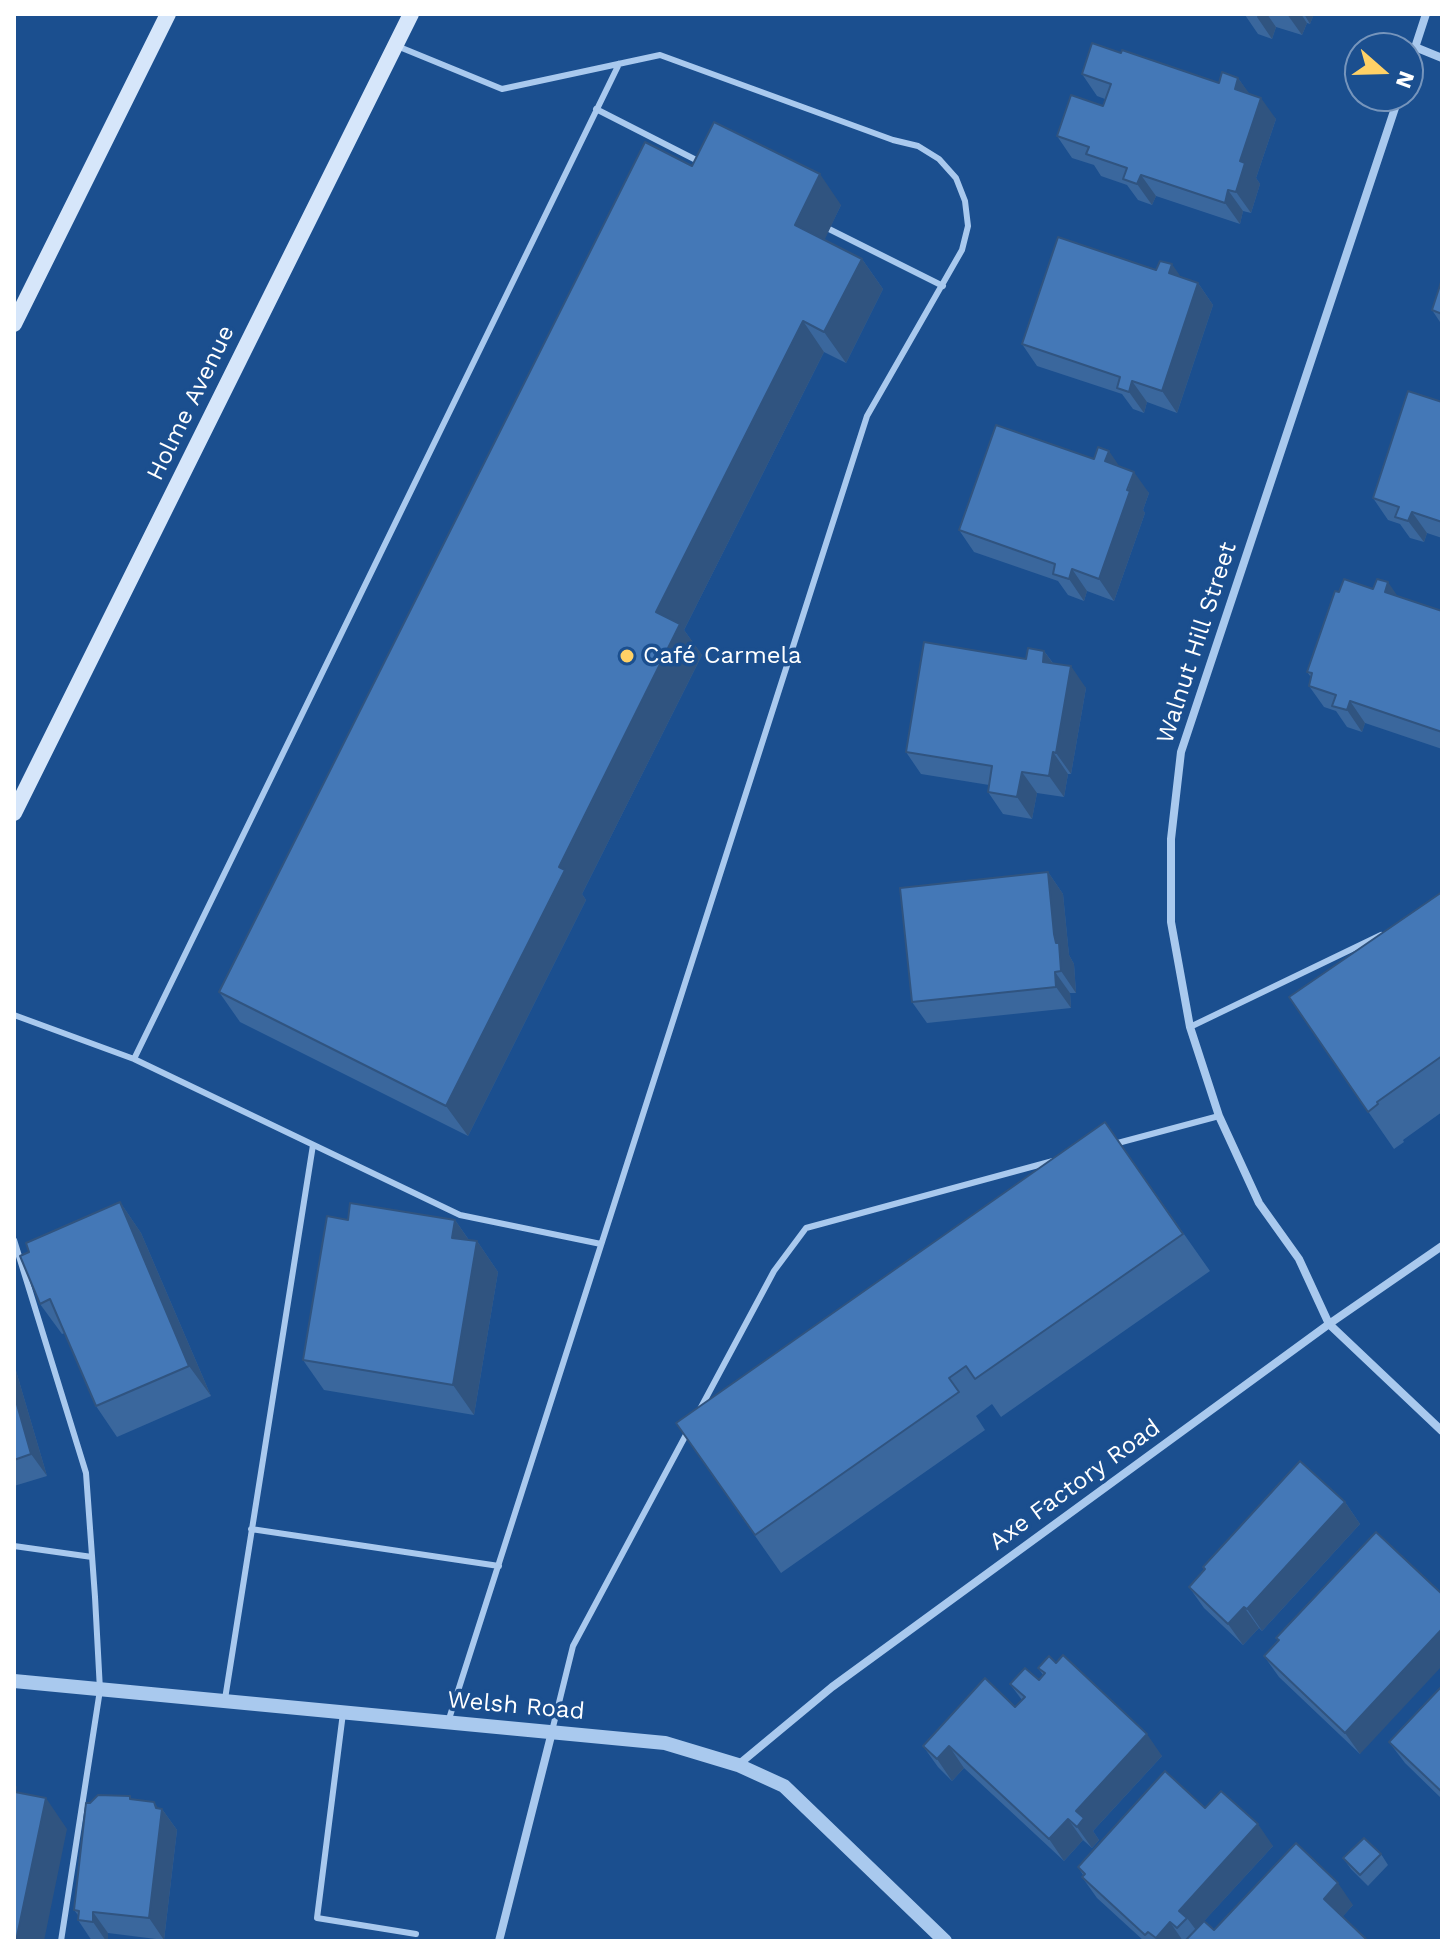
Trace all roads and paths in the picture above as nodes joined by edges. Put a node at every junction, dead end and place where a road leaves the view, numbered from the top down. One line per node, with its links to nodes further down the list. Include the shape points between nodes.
1 (168, 14): 10 (main road)
2 (411, 14): 3 (main road, Holme Avenue)
3 (395, 46): 4 (lane, via 502,89); 11 (main road, Holme Avenue)
4 (619, 64): 5 (lane); 9 (lane, via 660,55 918,146 939,159 956,178 968,226)
5 (596, 109): 7 (lane); 15 (lane)
6 (1394, 112): 14 (street, Walnut Hill Street, via 1181,752 1171,839 1171,922)
7 (710, 167)
8 (829, 229): 9 (lane)
9 (943, 286): 21 (lane, via 867,416)
10 (14, 324)
11 (14, 813)
12 (1386, 933): 14 (lane)
13 (14, 1015): 15 (lane)
14 (1190, 1027): 16 (street, Walnut Hill Street)
15 (134, 1059): 17 (lane)
16 (1219, 1116): 18 (lane); 23 (street, Walnut Hill Street, via 1259,1203 1299,1259)
17 (313, 1145): 21 (lane, via 460,1215); 25 (lane)
18 (1112, 1145)
19 (1066, 1157): 34 (lane, via 806,1228 774,1271 573,1646)
20 (14, 1240): 27 (lane, via 86,1473)
21 (601, 1244): 28 (lane)
22 (1442, 1246): 23 (street, Axe Factory Road)
23 (1329, 1324): 24 (street, Walnut Hill Street); 35 (street, Axe Factory Road, via 823,1693)
24 (1442, 1431)
25 (251, 1529): 28 (lane); 31 (lane)
26 (14, 1546): 27 (lane)
27 (92, 1557): 30 (lane)
28 (499, 1566): 33 (lane)
29 (14, 1681): 30 (street, Welsh Road)
30 (100, 1690): 31 (street, Welsh Road); 37 (lane)
31 (224, 1702): 32 (street, Welsh Road)
32 (343, 1713): 33 (street, Welsh Road); 36 (lane, via 317,1918)
33 (448, 1722): 34 (street, Welsh Road)
34 (552, 1731): 35 (street, Welsh Road, via 665,1743); 38 (street)
35 (738, 1765): 39 (street, Welsh Road, via 784,1786)
36 (416, 1934)
37 (61, 1941)
38 (499, 1941)
39 (945, 1941)

